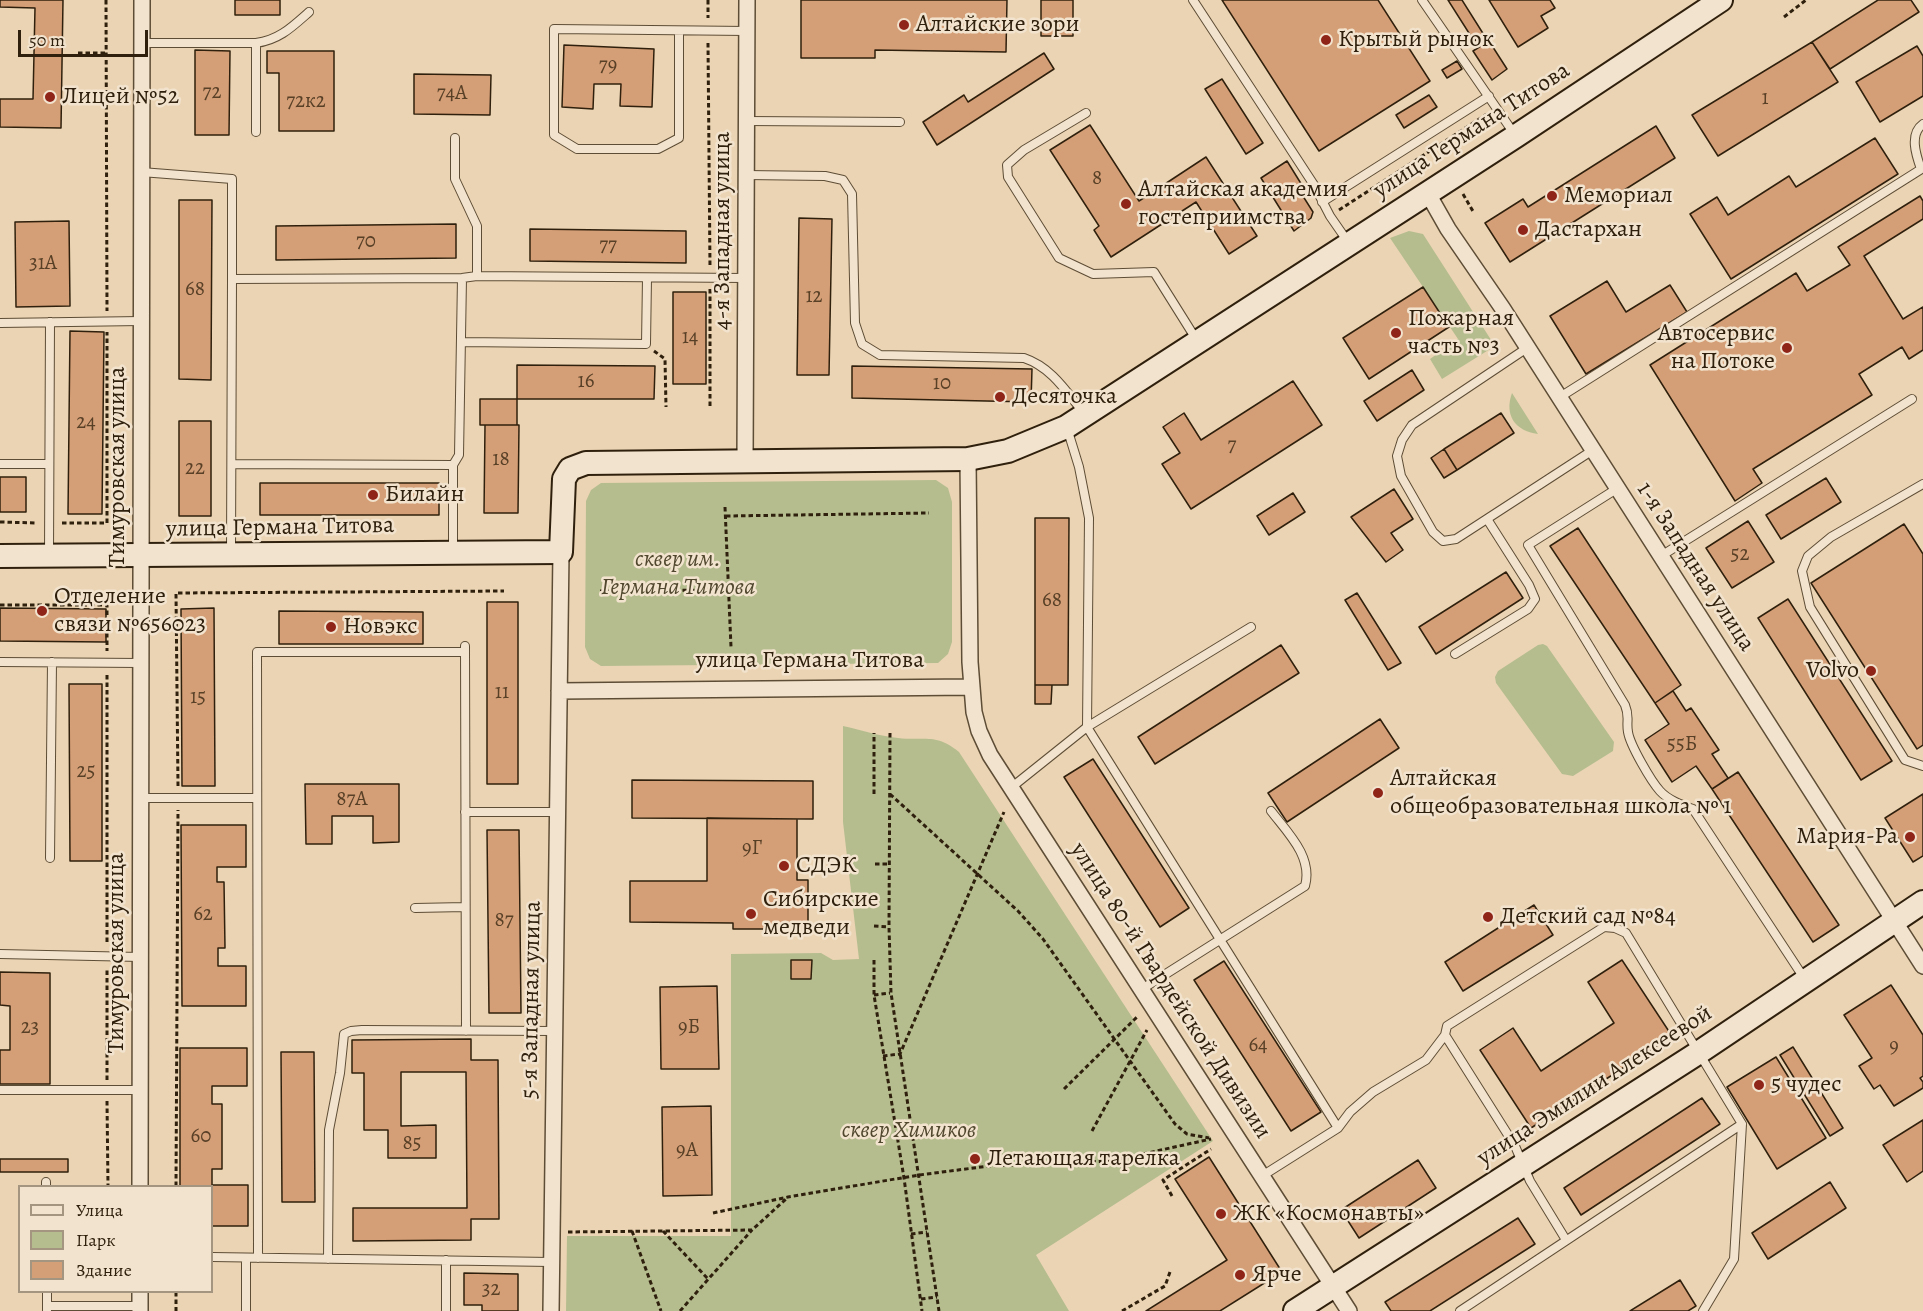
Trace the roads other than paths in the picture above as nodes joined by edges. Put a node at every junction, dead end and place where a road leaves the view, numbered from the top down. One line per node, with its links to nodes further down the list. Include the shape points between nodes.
1 (142, 0): 9 (street, Тимуровская улица)
2 (747, 0): 8 (street, 4-я Западная улица)
3 (1193, 0): 23 (lane)
4 (1422, 0): 11 (lane)
5 (1721, 0): 17 (street, улица Германа Титова)
6 (309, 12): 10 (lane, via 283,35)
7 (679, 31): 7 (lane, via 554,29 554,135 577,149 658,149 679,138); 8 (lane)
8 (747, 32): 13 (street, 4-я Западная улица)
9 (142, 42): 10 (lane); 20 (street, Тимуровская улица)
10 (256, 43): 16 (lane)
11 (1489, 96): 17 (lane); 23 (lane)
12 (1086, 113): 34 (lane, via 1024,150 1007,165 1008,177 1059,258 1094,274 1154,272)
13 (746, 121): 14 (lane); 21 (street, 4-я Западная улица)
14 (900, 122)
15 (1923, 124): 19 (lane, via 1915,135)
16 (256, 132)
17 (1516, 136): 22 (street, улица Германа Титова)
18 (455, 138): 25 (lane, via 454,179 477,225)
19 (1922, 168): 36 (lane)
20 (141, 172): 29 (lane, via 231,179); 30 (street, Тимуровская улица)
21 (746, 175): 28 (street, 4-я Западная улица); 38 (lane, via 825,176 843,180 852,194 855,323 862,344 880,355 1024,358 1046,369)
22 (1427, 192): 24 (street, улица Германа Титова); 35 (street, 1-я Западная улица)
23 (1322, 202): 24 (lane)
24 (1349, 243): 34 (street, улица Германа Титова)
25 (477, 276): 26 (lane); 27 (lane)
26 (462, 278): 29 (lane); 33 (lane)
27 (647, 278): 28 (lane); 33 (lane, via 646,344)
28 (745, 278): 41 (street, 4-я Западная улица)
29 (232, 279): 44 (lane)
30 (141, 321): 31 (lane); 53 (street, Тимуровская улица)
31 (50, 322): 32 (lane); 43 (lane)
32 (0, 323)
33 (462, 342): 45 (lane, via 459,454)
34 (1198, 342): 38 (street, улица Германа Титова)
35 (1527, 348): 36 (street, 1-я Западная улица); 48 (lane, via 1412,425 1397,456 1401,476 1433,532 1443,541 1456,539)
36 (1560, 398): 39 (street, 1-я Западная улица)
37 (1912, 399): 55 (lane)
38 (1076, 421): 40 (street, улица Германа Титова, via 1008,451); 63 (lane, via 1079,466 1089,518)
39 (1593, 450): 47 (street, 1-я Западная улица); 48 (lane)
40 (968, 459): 41 (street, улица Германа Титова); 61 (street)
41 (745, 461): 49 (street, улица Германа Титова, via 586,463 570,469 564,479)
42 (0, 464): 43 (lane)
43 (49, 464): 52 (lane)
44 (231, 464): 45 (lane); 54 (lane)
45 (453, 465): 50 (lane)
46 (1923, 484): 64 (lane, via 1831,537 1808,556 1802,571 1816,617 1905,760)
47 (1618, 488): 55 (street, 1-я Западная улица); 80 (lane, via 1528,545 1625,705 1631,744 1660,792 1694,809)
48 (1487, 519): 57 (lane, via 1535,599 1528,609)
49 (561, 552): 50 (street, улица Германа Титова); 62 (street, улица Германа Титова)
50 (453, 553): 54 (street, улица Германа Титова)
51 (0, 556): 52 (street, улица Германа Титова)
52 (50, 556): 53 (street, улица Германа Титова)
53 (141, 556): 54 (street, улица Германа Титова); 60 (street, Тимуровская улица)
54 (231, 556)
55 (1661, 556): 75 (street, 1-я Западная улица)
56 (1251, 627): 63 (lane)
57 (1455, 654)
58 (0, 662): 59 (lane)
59 (52, 662): 60 (lane); 71 (lane)
60 (141, 663): 66 (street, Тимуровская улица)
61 (972, 687): 62 (street, улица Германа Титова); 65 (street, улица 80-й Гвардейской Дивизии, via 979,731)
62 (559, 691): 70 (street, 5-я Западная улица)
63 (1087, 727): 65 (lane); 76 (lane)
64 (1923, 766)
65 (1012, 787): 81 (street, улица 80-й Гвардейской Дивизии)
66 (141, 798): 67 (lane); 78 (street, Тимуровская улица)
67 (257, 798): 69 (lane, via 257,652 465,649); 96 (lane)
68 (1271, 811): 76 (lane, via 1304,859 1309,874 1305,886)
69 (465, 812): 70 (lane); 73 (lane)
70 (557, 812): 83 (street, 5-я Западная улица)
71 (50, 858)
72 (1923, 902): 75 (street, улица Эмилии Алексеевой)
73 (465, 907): 74 (lane); 82 (lane)
74 (415, 908)
75 (1894, 922): 79 (street, 1-я Западная улица); 80 (street, улица Эмилии Алексеевой)
76 (1220, 939): 81 (lane); 89 (lane)
77 (0, 954): 78 (lane)
78 (140, 957): 87 (street, Тимуровская улица)
79 (1923, 966)
80 (1806, 980): 85 (street, улица Эмилии Алексеевой)
81 (1142, 989): 91 (street, улица 80-й Гвардейской Дивизии)
82 (465, 1031): 83 (lane); 97 (lane, via 362,1030 344,1034 329,1130)
83 (554, 1031): 99 (street, 5-я Западная улица)
84 (1445, 1035): 85 (lane, via 1447,1026 1472,1010 1604,927 1615,927 1626,933); 89 (lane, via 1426,1060 1373,1092); 90 (lane, via 1515,1146)
85 (1698, 1053): 88 (lane); 90 (street, улица Эмилии Алексеевой)
86 (0, 1090): 87 (lane)
87 (139, 1090): 92 (street, Тимуровская улица)
88 (1742, 1124): 93 (lane); 110 (lane, via 1734,1259)
89 (1338, 1128): 91 (lane)
90 (1522, 1166): 93 (lane); 100 (street, улица Эмилии Алексеевой)
91 (1262, 1176): 100 (street, улица 80-й Гвардейской Дивизии)
92 (140, 1185)
93 (1566, 1240): 109 (lane)
94 (213, 1257): 95 (lane)
95 (246, 1258): 96 (lane); 104 (lane)
96 (258, 1258): 97 (lane)
97 (328, 1258): 98 (lane)
98 (446, 1260): 99 (lane); 105 (lane)
99 (551, 1262): 106 (street, 5-я Западная улица)
100 (1333, 1287): 107 (street, улица Эмилии Алексеевой); 108 (street, улица 80-й Гвардейской Дивизии)
101 (47, 1293): 103 (lane)
102 (140, 1303): 103 (lane)
103 (47, 1309)
104 (246, 1311)
105 (446, 1311)
106 (551, 1311)
107 (1294, 1311)
108 (1349, 1311)
109 (1460, 1311)
110 (1704, 1311)

